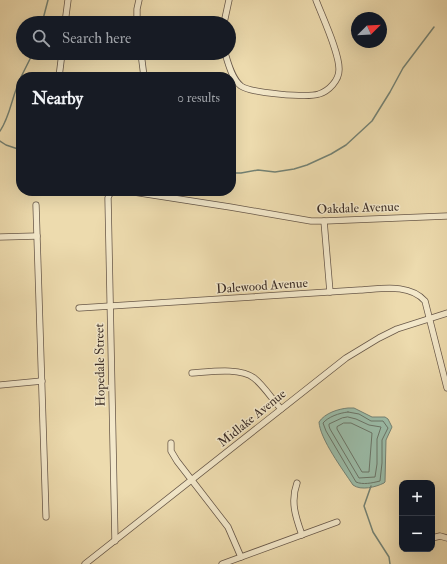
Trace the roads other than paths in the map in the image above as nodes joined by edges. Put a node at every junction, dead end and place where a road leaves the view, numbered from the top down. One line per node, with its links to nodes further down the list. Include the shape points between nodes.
1 (68, 0): 5 (street)
2 (139, 0): 6 (street)
3 (229, 0): 7 (street)
4 (316, 0): 14 (street, via 339,69 333,85 314,95 282,94 247,89)
5 (66, 16)
6 (137, 16)
7 (226, 16)
8 (61, 60): 11 (street)
9 (142, 60): 12 (street)
10 (227, 60): 13 (street)
11 (60, 72)
12 (143, 72)
13 (232, 72)
14 (236, 81)
15 (109, 196): 23 (street, Hopedale Street)
16 (161, 196): 19 (street, Oakdale Avenue)
17 (36, 204): 20 (street)
18 (447, 216): 19 (street, Oakdale Avenue)
19 (324, 221): 22 (street)
20 (37, 236): 21 (street); 28 (street)
21 (0, 237)
22 (330, 292): 23 (street, Dalewood Avenue); 26 (street, Dalewood Avenue, via 396,289 413,292 425,301)
23 (110, 307): 24 (street, Dalewood Avenue); 40 (street, Hopedale Street)
24 (79, 308)
25 (447, 313): 26 (street, Midlake Avenue)
26 (430, 318): 30 (street, Dalewood Avenue); 31 (street, Midlake Avenue, via 397,329 367,344)
27 (192, 373): 31 (street, via 244,373 254,378)
28 (42, 381): 29 (street); 35 (street)
29 (0, 385)
30 (447, 388)
31 (281, 409): 33 (street, Midlake Avenue)
32 (170, 443): 33 (street, via 173,455)
33 (192, 480): 40 (street, Midlake Avenue); 41 (street, via 228,527)
34 (297, 483): 37 (street, via 294,510)
35 (46, 517)
36 (337, 522): 37 (street)
37 (302, 536): 41 (street)
38 (435, 537): 39 (street)
39 (447, 538)
40 (115, 541): 42 (street, Midlake Avenue)
41 (241, 557): 43 (street)
42 (85, 564)
43 (222, 564)

